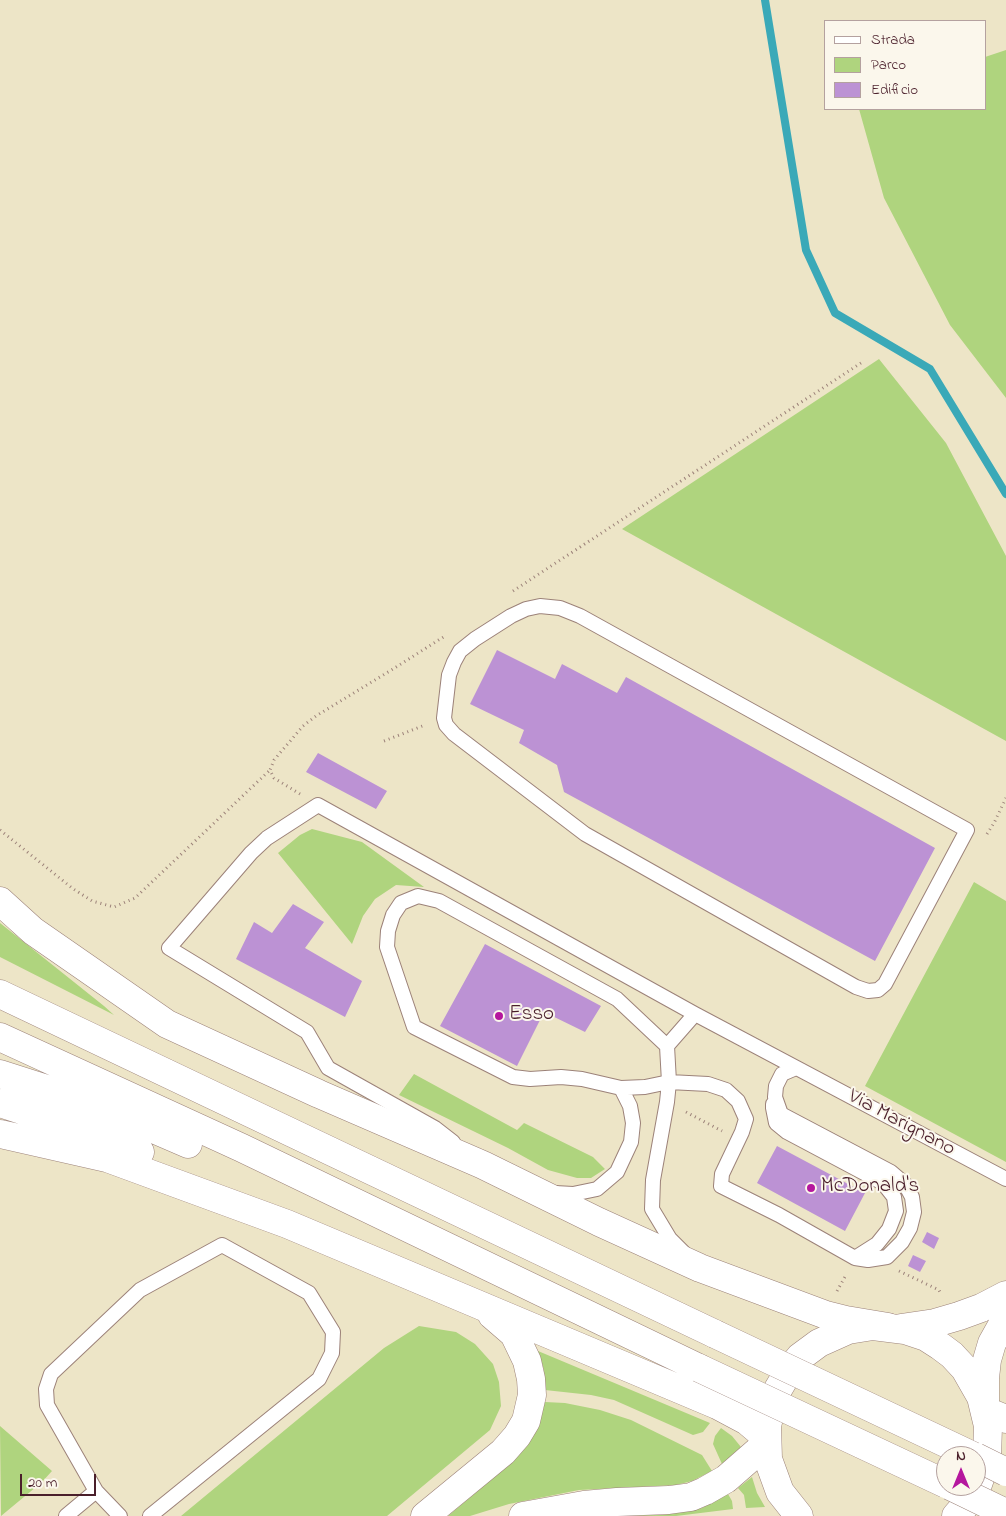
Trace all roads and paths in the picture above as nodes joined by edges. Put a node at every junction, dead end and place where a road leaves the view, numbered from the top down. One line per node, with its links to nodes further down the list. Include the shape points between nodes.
1 (864, 361): 2 (path)
2 (509, 594)
3 (451, 632): 6 (path, via 309,720 274,760)
4 (444, 718): 4 (lane, via 449,675 464,647 519,612 540,606 560,608 580,616 967,830 885,984 878,990 868,991 856,988 585,834 454,734); 5 (path)
5 (384, 741)
6 (270, 770): 7 (path, via 279,781); 8 (path, via 135,898 114,907 92,901 72,888)
7 (318, 805): 11 (lane, Via Marignano); 23 (lane, via 267,838 251,853 170,948 308,1032 328,1068 435,1128)
8 (0, 830)
9 (0, 901): 23 (main road, via 34,931 167,1024)
10 (0, 994): 38 (main road, bridge)
11 (695, 1014): 13 (lane); 14 (lane, Via Marignano)
12 (0, 1037): 27 (main road, via 242,1148)
13 (667, 1046): 16 (lane); 17 (lane, via 616,999 439,901 418,896 401,903 388,931 387,947 414,1027 513,1077 582,1079)
14 (796, 1068): 18 (lane, via 782,1074); 24 (lane, Via Marignano)
15 (0, 1074): 27 (main road, via 100,1106 269,1179)
16 (669, 1082): 17 (lane); 19 (lane); 22 (lane, via 708,1084 726,1090 738,1102 746,1119)
17 (621, 1088): 25 (lane, via 630,1106 633,1123 631,1142 617,1172 597,1190 572,1194)
18 (775, 1097): 28 (lane, via 781,1114 891,1172 905,1184 912,1197 914,1212 902,1242); 29 (lane, via 776,1123 883,1183 894,1197 896,1211 889,1229 877,1244)
19 (668, 1102): 22 (path); 30 (lane, via 653,1180 652,1210 670,1239)
20 (0, 1103): 26 (main road, via 93,1133 197,1175)
21 (0, 1134): 26 (main road, via 106,1158)
22 (739, 1139): 29 (lane, via 722,1174 721,1186)
23 (483, 1165): 25 (main road)
24 (1006, 1179)
25 (536, 1192): 30 (main road)
26 (287, 1224): 33 (main road)
27 (440, 1244): 41 (main road, bridge)
28 (887, 1257): 29 (lane); 32 (path, via 901,1273 939,1290)
29 (855, 1258)
30 (700, 1268): 35 (main road, via 826,1315)
31 (1006, 1295): 35 (main road, via 981,1308 935,1324)
32 (943, 1297)
33 (470, 1300): 37 (main road, via 717,1405 747,1421); 48 (main road, via 501,1321 519,1342 532,1379 530,1406 522,1429 511,1443)
34 (1006, 1318): 36 (main road, via 987,1360 985,1386)
35 (888, 1327): 36 (main road, via 922,1335 952,1355); 37 (main road, via 863,1327 840,1333 819,1343 800,1358 784,1376 774,1396)
36 (996, 1415): 51 (main road, via 989,1434 986,1462 975,1492)
37 (766, 1441): 49 (main road, via 726,1479 690,1497 584,1505); 50 (main road, via 769,1465 777,1485)
38 (951, 1446)
39 (986, 1463): 40 (main road, bridge)
40 (1006, 1472)
41 (936, 1479)
42 (96, 1491): 45 (lane); 46 (lane); 47 (lane, via 47,1405 46,1389 51,1374 140,1290 222,1245 309,1293 333,1332 332,1353 319,1379)
43 (971, 1496): 44 (main road, bridge)
44 (1006, 1513)
45 (66, 1516)
46 (120, 1516)
47 (150, 1516)
48 (425, 1516)
49 (522, 1516)
50 (798, 1516)
51 (956, 1516)

